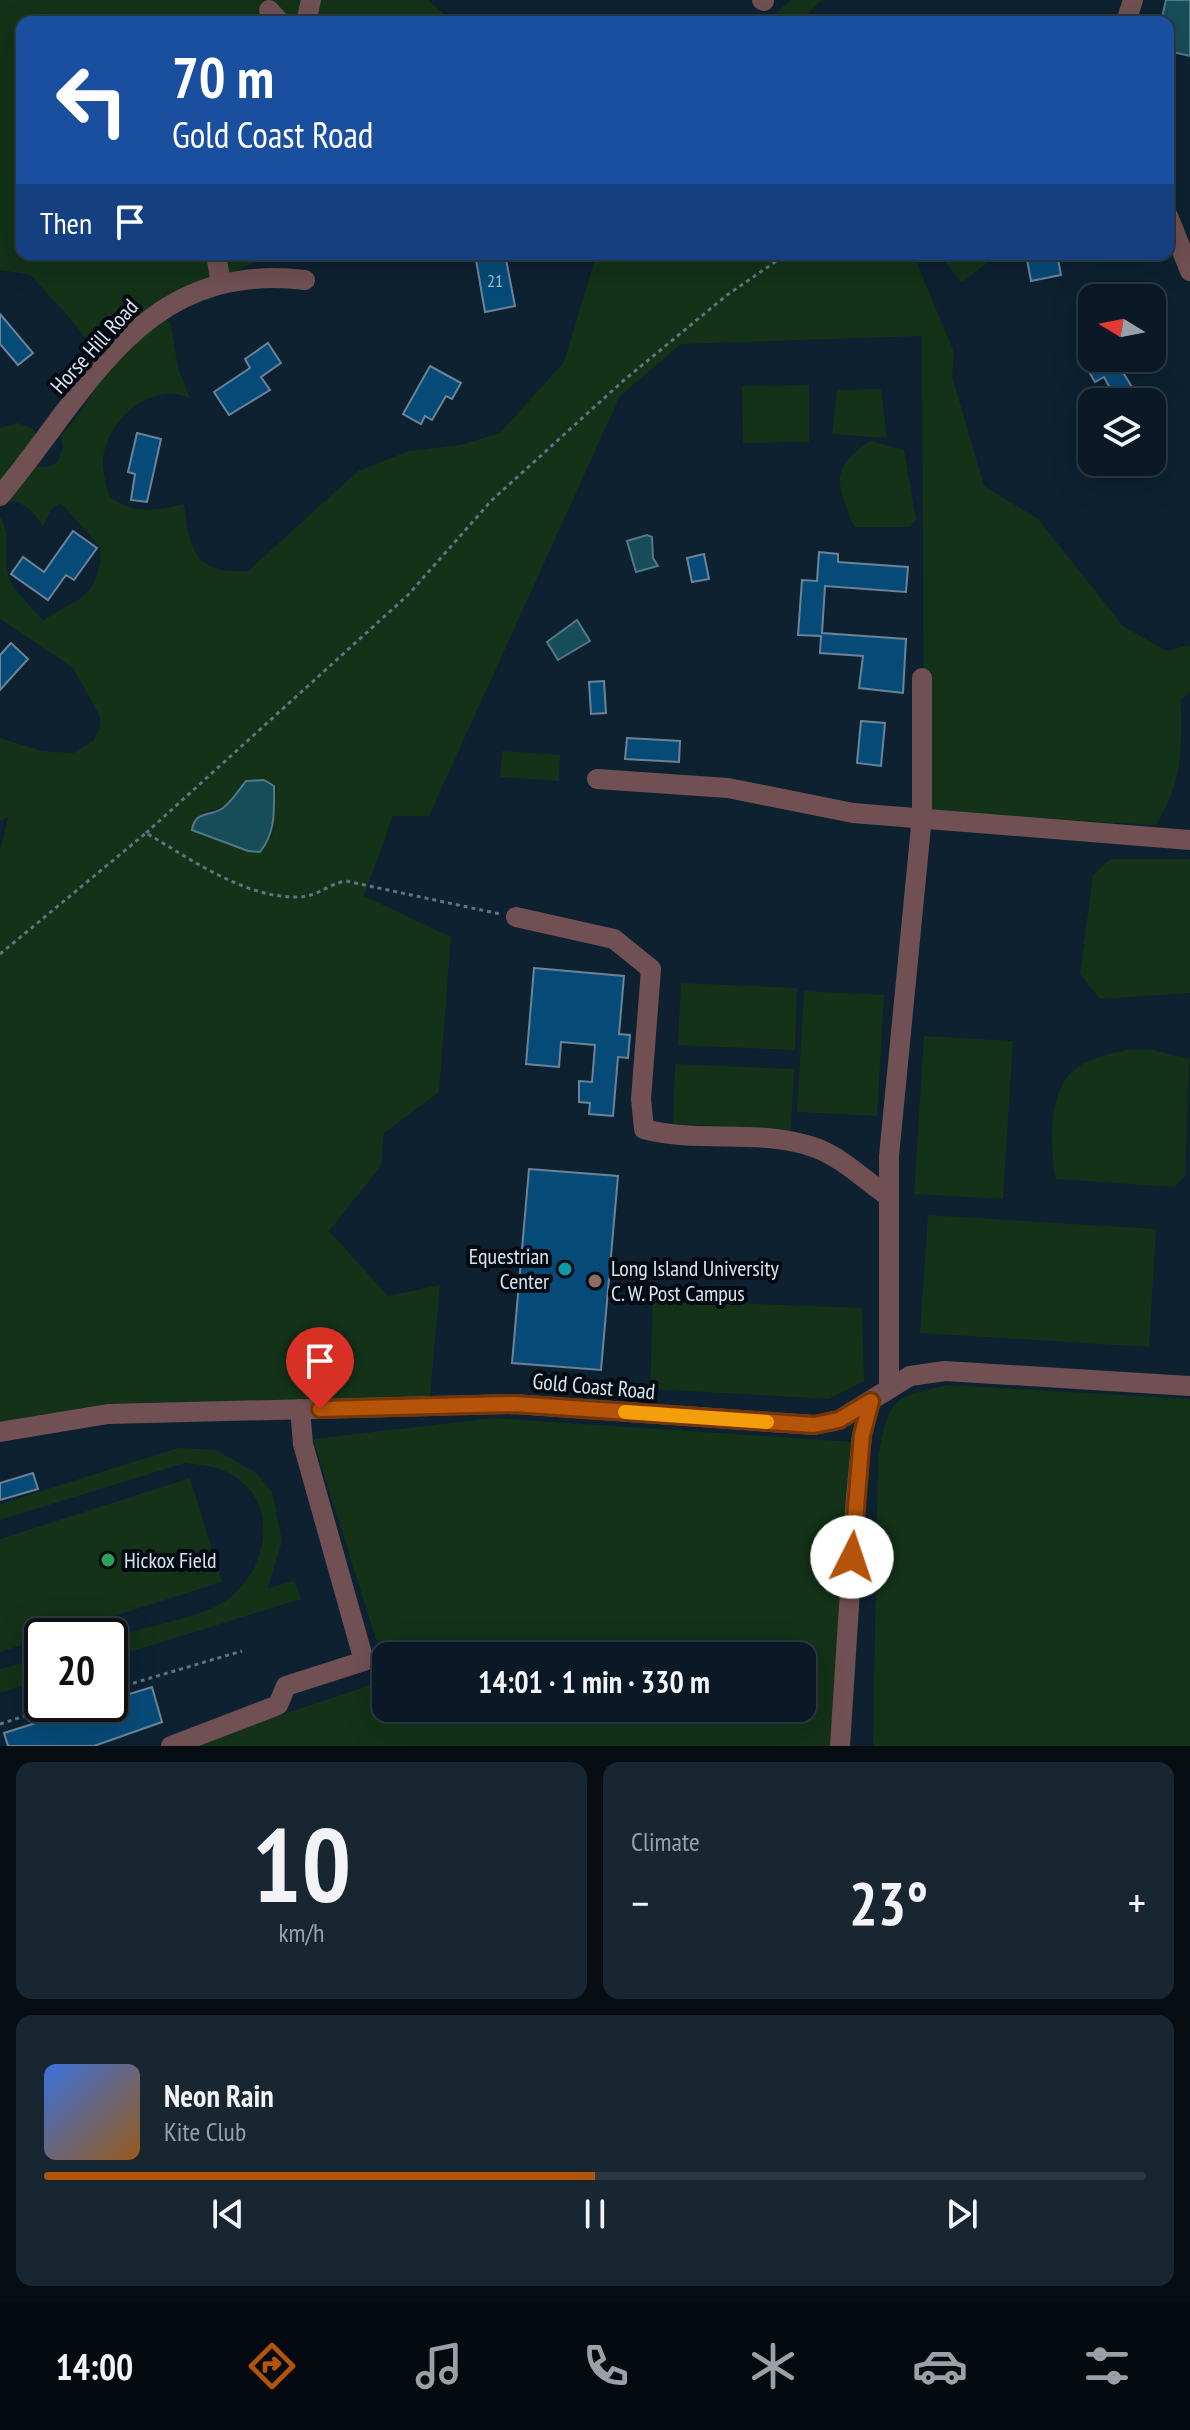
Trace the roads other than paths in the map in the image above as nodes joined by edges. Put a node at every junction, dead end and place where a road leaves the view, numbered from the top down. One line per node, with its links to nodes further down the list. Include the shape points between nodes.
1 (1174, 231): 3 (street)
2 (217, 260): 5 (street)
3 (1190, 271)
4 (305, 280): 5 (street, Horse Hill Road, via 269,276)
5 (221, 284): 6 (street, Horse Hill Road, via 175,301 136,329)
6 (0, 496)
7 (922, 678): 9 (street)
8 (597, 779): 9 (street, via 681,782 853,813)
9 (922, 816): 10 (street); 12 (street)
10 (1190, 840)
11 (516, 917): 12 (street, via 614,939 651,969 641,1099 644,1129 819,1148)
12 (888, 1196): 14 (street)
13 (1190, 1386): 14 (street, Gold Coast Road, via 945,1371 910,1376)
14 (889, 1388): 15 (street, Gold Coast Road)
15 (871, 1401): 16 (street, Gold Coast Road, via 839,1420 814,1425 514,1404); 19 (street, via 856,1497)
16 (300, 1409): 17 (street, Gold Coast Road, via 108,1414); 18 (street, via 303,1444 364,1661 286,1686 278,1705)
17 (0, 1432)
18 (171, 1746)
19 (840, 1746)

